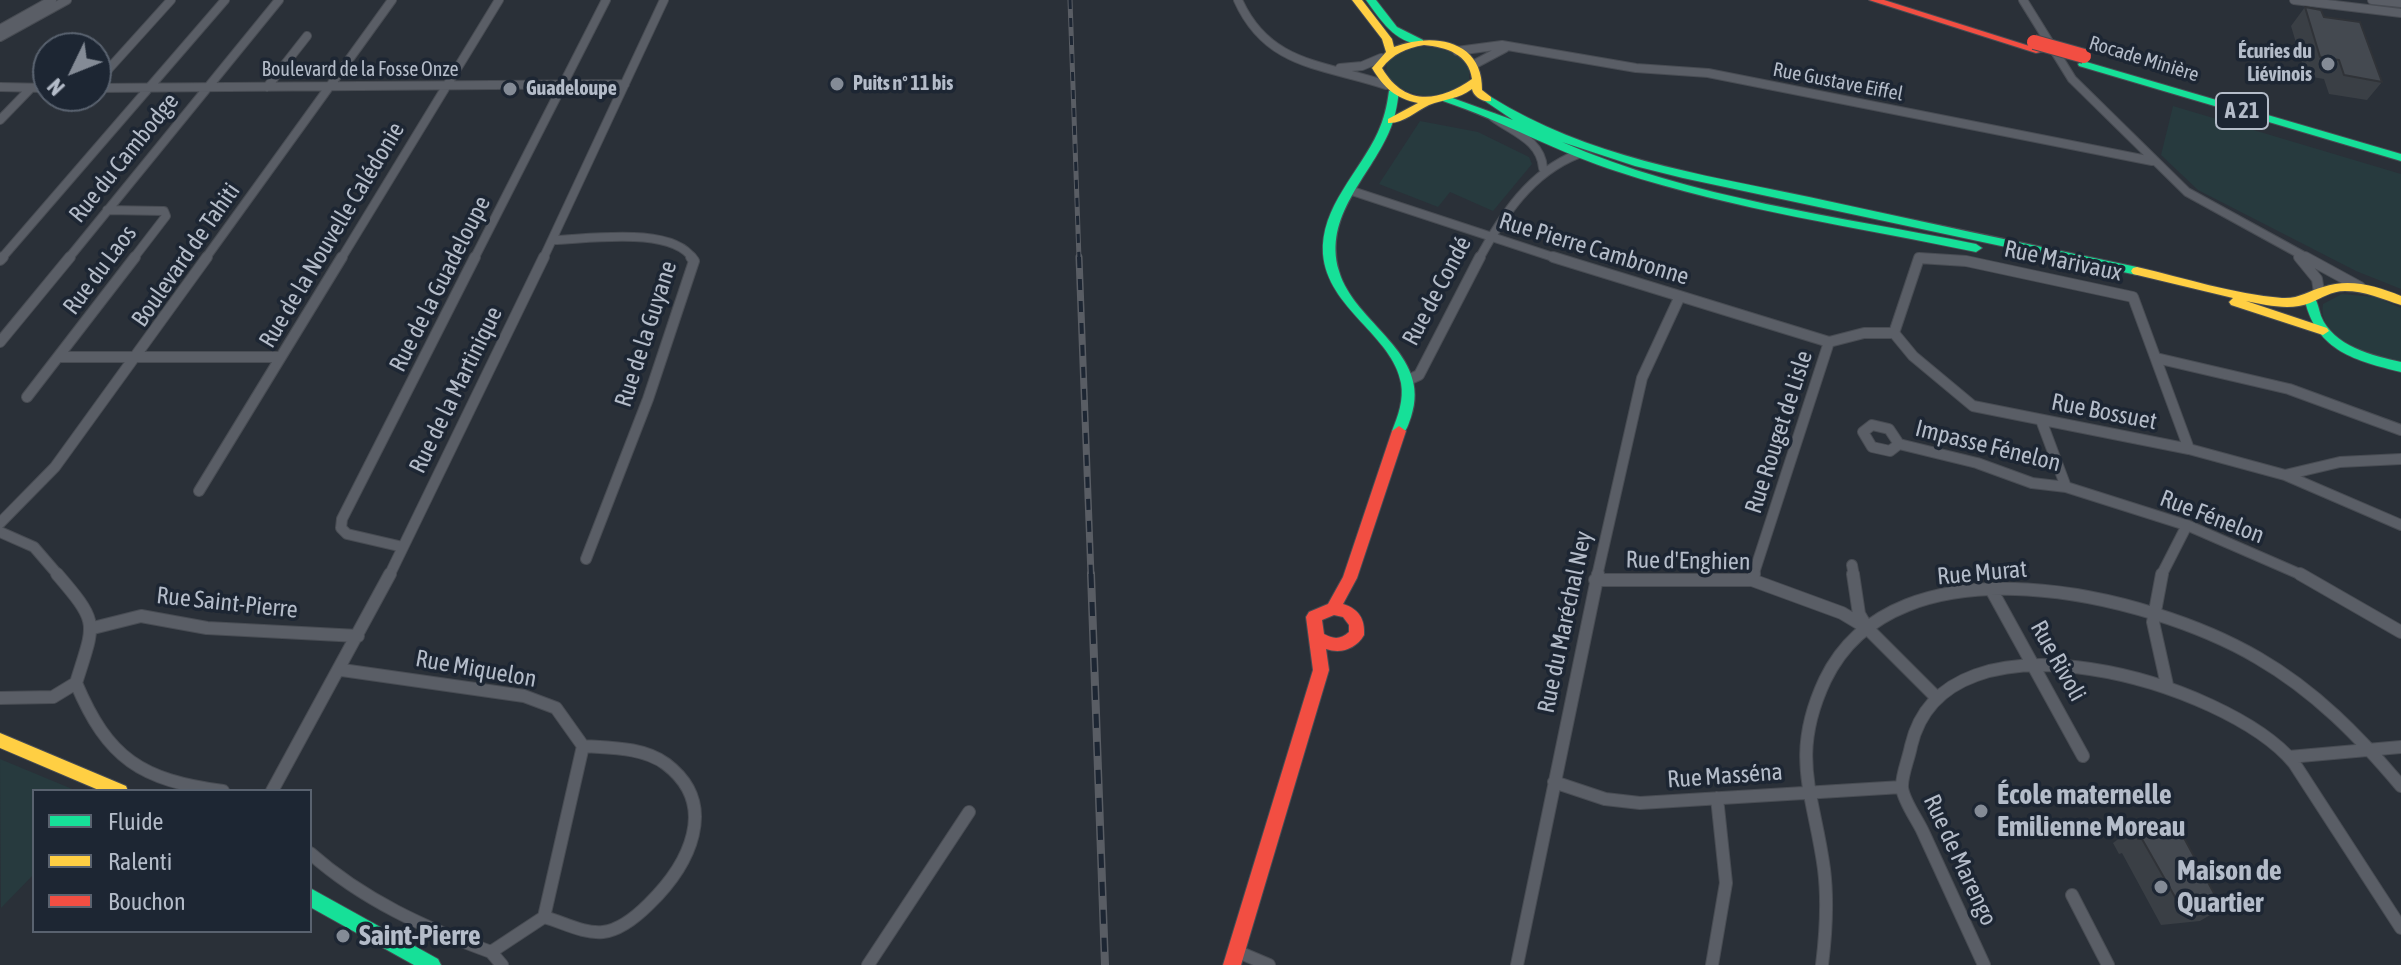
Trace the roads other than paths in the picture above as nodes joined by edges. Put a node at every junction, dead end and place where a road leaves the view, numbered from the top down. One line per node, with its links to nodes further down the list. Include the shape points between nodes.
1 (52, 0): 20 (street)
2 (67, 0): 21 (street)
3 (171, 0): 32 (street)
4 (225, 0): 41 (street)
5 (279, 0): 42 (street, Rue du Cambodge)
6 (392, 0): 39 (street, Boulevard de Tahiti)
7 (499, 0): 36 (street, Rue de la Nouvelle Calédonie)
8 (606, 0): 37 (street, Rue de la Guadeloupe)
9 (664, 0): 35 (street, Rue de la Martinique)
10 (1238, 0): 33 (street, via 1249,27 1260,38 1290,57)
11 (1357, 0): 30 (main road, via 1387,39)
12 (1371, 0): 26 (main road, via 1397,33)
13 (1874, 0): 28 (main road, Rocade Minière / A 21)
14 (1899, 0): 28 (main road, Rocade Minière / A 21)
15 (2023, 0): 31 (street)
16 (2294, 0): 19 (street)
17 (2372, 0): 18 (street)
18 (2401, 3)
19 (2339, 4): 22 (street)
20 (37, 8): 21 (street); 23 (street)
21 (48, 11): 25 (street)
22 (2401, 13)
23 (0, 29)
24 (307, 36): 43 (street)
25 (0, 37)
26 (1423, 43): 29 (main road); 30 (main road)
27 (1515, 46): 29 (street, Rue Gustave Eiffel); 34 (street, via 1492,53); 53 (street, Rue Gustave Eiffel, via 1636,68 1708,73)
28 (2037, 46): 31 (main road, Rocade Minière / A 21)
29 (1457, 51): 34 (main road)
30 (1386, 54): 33 (street, via 1354,68); 45 (main road, via 1377,68)
31 (2080, 66): 50 (main road, Rocade Minière / A 21); 52 (main road, Rocade Minière / A 21); 53 (street)
32 (112, 67)
33 (1322, 68): 45 (street)
34 (1474, 73): 46 (main road, via 1470,89); 63 (main road, via 1484,98 1532,124 1661,170 2250,296 2282,302)
35 (625, 84): 37 (street, Boulevard de la Fosse Onze); 58 (street, Rue de la Martinique)
36 (446, 85): 37 (street, Boulevard de la Fosse Onze); 39 (street, Boulevard de la Fosse Onze); 71 (street, Rue de la Nouvelle Calédonie)
37 (564, 85): 88 (street, Rue de la Guadeloupe, via 341,528)
38 (112, 86): 41 (street, Boulevard de la Fosse Onze)
39 (330, 86): 43 (street, Boulevard de la Fosse Onze); 70 (street, Boulevard de Tahiti)
40 (0, 87): 44 (street)
41 (150, 87): 42 (street, Boulevard de la Fosse Onze); 60 (street)
42 (208, 87): 43 (street, Boulevard de la Fosse Onze); 56 (street, Rue du Cambodge)
43 (267, 87)
44 (31, 88): 48 (street)
45 (1390, 88): 46 (main road); 49 (main road)
46 (1439, 100): 47 (main road); 49 (main road)
47 (1493, 117): 51 (main road); 54 (street, via 1539,147)
48 (0, 120)
49 (1392, 121): 55 (main road)
50 (2401, 150)
51 (1578, 154): 54 (street); 65 (main road, via 1701,190 2263,309)
52 (2401, 158)
53 (2152, 161): 59 (street, via 2200,201)
54 (1543, 168): 57 (street, Rue de Condé)
55 (1349, 190): 57 (street, Rue Pierre Cambronne); 74 (main road, via 1329,240 1332,274 1356,317 1399,359)
56 (107, 210): 67 (street, Rue du Cambodge); 69 (street, Rue du Laos, via 164,211 166,216)
57 (1492, 238): 62 (street, Rue Pierre Cambronne); 74 (street, Rue de Condé, via 1419,375)
58 (553, 240): 88 (street, Rue de la Martinique); 89 (street, Rue de la Guyane, via 665,238 686,248 694,261)
59 (2295, 252): 61 (street); 63 (street, via 2317,279)
60 (0, 260)
61 (2360, 287): 63 (main road, via 2336,287); 64 (main road)
62 (1680, 296): 68 (street, Rue Pierre Cambronne); 91 (street, Rue du Maréchal Ney, via 1642,378)
63 (2315, 296): 65 (main road, via 2314,320)
64 (2401, 301)
65 (2323, 331): 73 (main road, via 2351,351)
66 (1894, 333): 68 (street, via 1864,333); 72 (street, Rue Marivaux, via 1919,258 1966,261 2133,297); 76 (street, Rue Bossuet, via 1963,401)
67 (0, 342)
68 (1829, 342): 92 (street, Rue Rouget de Lisle)
69 (59, 357): 70 (street); 75 (street, Rue du Laos)
70 (138, 357): 71 (street); 84 (street, Boulevard de Tahiti, via 55,467)
71 (280, 357): 83 (street, Rue de la Nouvelle Calédonie)
72 (2156, 358): 77 (street, via 2289,389); 79 (street, Rue Marivaux)
73 (2401, 367)
74 (1408, 380): 95 (main road, Rue de Condé, via 1409,400)
75 (27, 397)
76 (2041, 420): 79 (street, Rue Bossuet); 82 (street)
77 (2401, 430)
78 (1899, 444): 82 (street, Impasse Fénelon, via 1977,463 2040,486)
79 (2189, 449): 81 (street, Rue Bossuet)
80 (2401, 459): 81 (street, via 2340,462)
81 (2285, 475): 86 (street, Rue Bossuet)
82 (2066, 487): 85 (street, Rue Fénelon)
83 (199, 491)
84 (0, 523)
85 (2187, 525): 94 (street, via 2156,587); 98 (street, Rue Fénelon, via 2301,574)
86 (2401, 525)
87 (0, 532): 96 (street, via 34,547 88,610)
88 (403, 547): 99 (street, Rue de la Martinique)
89 (586, 559)
90 (1852, 565): 97 (street, via 1859,614)
91 (1595, 580): 92 (street, Rue d'Enghien); 115 (street, Rue du Maréchal Ney)
92 (1752, 580): 97 (street, Rue d'Enghien, via 1842,613)
93 (1991, 589): 94 (street, Rue Murat, via 2102,596); 97 (street, Rue Murat, via 1923,600); 102 (street, Rue Rivoli)
94 (2152, 609): 106 (street, via 2152,632); 112 (street, Rue Murat, via 2305,690)
95 (1341, 610): 100 (main road, via 1314,617); 101 (main road, via 1357,629 1353,640)
96 (93, 628): 99 (street, Rue Saint-Pierre, via 141,616 253,633); 105 (street)
97 (1867, 628): 107 (street, Rue d'Enghien); 121 (street, Rue Murat, via 1831,668 1818,697 1807,753)
98 (2401, 632)
99 (358, 636): 103 (street, Rue de la Martinique)
100 (1315, 636): 101 (main road); 104 (main road)
101 (1341, 646): 104 (main road)
102 (2035, 664): 106 (street, via 2103,669); 107 (street, via 1958,680); 113 (street, Rue Rivoli)
103 (342, 670): 110 (street, Rue Miquelon, via 524,696 556,708); 120 (street, Rue de la Martinique)
104 (1321, 670): 130 (main road)
105 (76, 683): 108 (street, via 53,697); 119 (street, via 90,715 117,752)
106 (2167, 685): 114 (street, via 2232,716)
107 (1935, 696): 117 (street, Rue de Marengo, via 1907,750)
108 (0, 698)
109 (0, 740): 118 (main road)
110 (583, 746): 127 (street); 127 (street, via 640,752 664,762 694,801 696,837 683,867 629,922 598,932)
111 (2401, 747): 112 (street)
112 (2372, 749): 114 (street); 116 (street, Rue Murat)
113 (2083, 756)
114 (2289, 757): 128 (street)
115 (1554, 782): 122 (street, Rue Masséna, via 1605,799 1640,803); 135 (street, Rue du Maréchal Ney)
116 (2401, 786)
117 (1902, 787): 121 (street, Rue Masséna); 138 (street, Rue de Marengo)
118 (115, 789)
119 (198, 789)
120 (273, 789)
121 (1808, 793): 122 (street, Rue Masséna); 137 (street, Rue Murat, via 1827,915)
122 (1717, 798): 136 (street, via 1726,883)
123 (969, 812): 133 (street)
124 (312, 855): 129 (street, via 344,883 445,936)
125 (2072, 895): 139 (street)
126 (312, 898): 131 (main road)
127 (544, 917): 129 (street)
128 (2401, 928)
129 (491, 952): 132 (street)
130 (1234, 958): 134 (street)
131 (432, 965)
132 (502, 965)
133 (868, 965)
134 (1269, 965)
135 (1517, 965)
136 (1712, 965)
137 (1822, 965)
138 (1984, 965)
139 (2108, 965)

